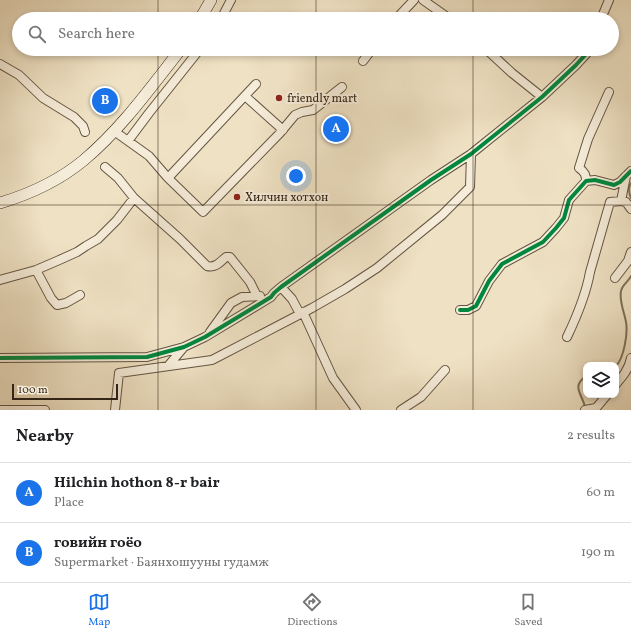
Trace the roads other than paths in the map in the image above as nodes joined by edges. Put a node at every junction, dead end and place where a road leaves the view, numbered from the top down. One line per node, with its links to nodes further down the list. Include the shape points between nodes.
1 (211, 0): 6 (main road)
2 (231, 0): 7 (street)
3 (414, 0): 8 (street)
4 (423, 0): 9 (street)
5 (609, 0): 10 (street)
6 (204, 12)
7 (225, 12)
8 (403, 12)
9 (440, 12)
10 (604, 12)
11 (176, 56): 24 (main road)
12 (194, 56): 26 (street)
13 (366, 56): 16 (street)
14 (494, 56): 22 (street)
15 (584, 56): 22 (street)
16 (362, 61)
17 (0, 64): 25 (street, via 19,75 43,98 74,117)
18 (256, 84): 21 (street)
19 (342, 87): 23 (street, via 313,110 295,115)
20 (609, 92): 31 (street, via 588,139 579,168 586,175)
21 (245, 96): 23 (street); 30 (street)
22 (542, 97): 27 (street)
23 (283, 130): 30 (street, via 203,212)
24 (114, 131): 26 (street); 34 (main road, via 68,172 30,192)
25 (85, 132)
26 (128, 141): 30 (street, via 149,156)
27 (471, 154): 40 (street); 45 (street, via 470,187 442,215 377,268)
28 (105, 167): 32 (street)
29 (629, 173): 31 (street, via 614,185 594,180); 33 (street)
30 (168, 178)
31 (586, 181): 44 (street, via 569,200 564,218 543,242 502,264 489,281 476,306)
32 (134, 198): 37 (street, via 98,239 77,252); 42 (street, via 207,266 216,266 226,257 230,257 250,282)
33 (620, 201): 35 (street, via 626,202); 47 (street, via 610,202 580,309)
34 (0, 203)
35 (631, 209)
36 (631, 252): 38 (street, via 628,261)
37 (36, 270): 39 (street); 41 (street, via 57,305)
38 (615, 278)
39 (0, 280)
40 (281, 288): 43 (street); 45 (street)
41 (80, 295)
42 (256, 296): 43 (street); 46 (street, via 242,297 230,303)
43 (271, 297): 46 (street)
44 (460, 310)
45 (301, 313): 51 (street, via 212,360); 58 (street, via 333,378)
46 (208, 334): 48 (street)
47 (567, 337)
48 (184, 347): 49 (street, via 147,357); 51 (street)
49 (0, 358)
50 (631, 358): 53 (street, via 630,365)
51 (168, 366): 57 (street, via 119,373)
52 (445, 370): 59 (street, via 421,397)
53 (619, 381)
54 (604, 398): 60 (street, via 596,408)
55 (0, 410): 56 (street)
56 (45, 410)
57 (115, 410)
58 (356, 410)
59 (401, 410)
60 (586, 410)

